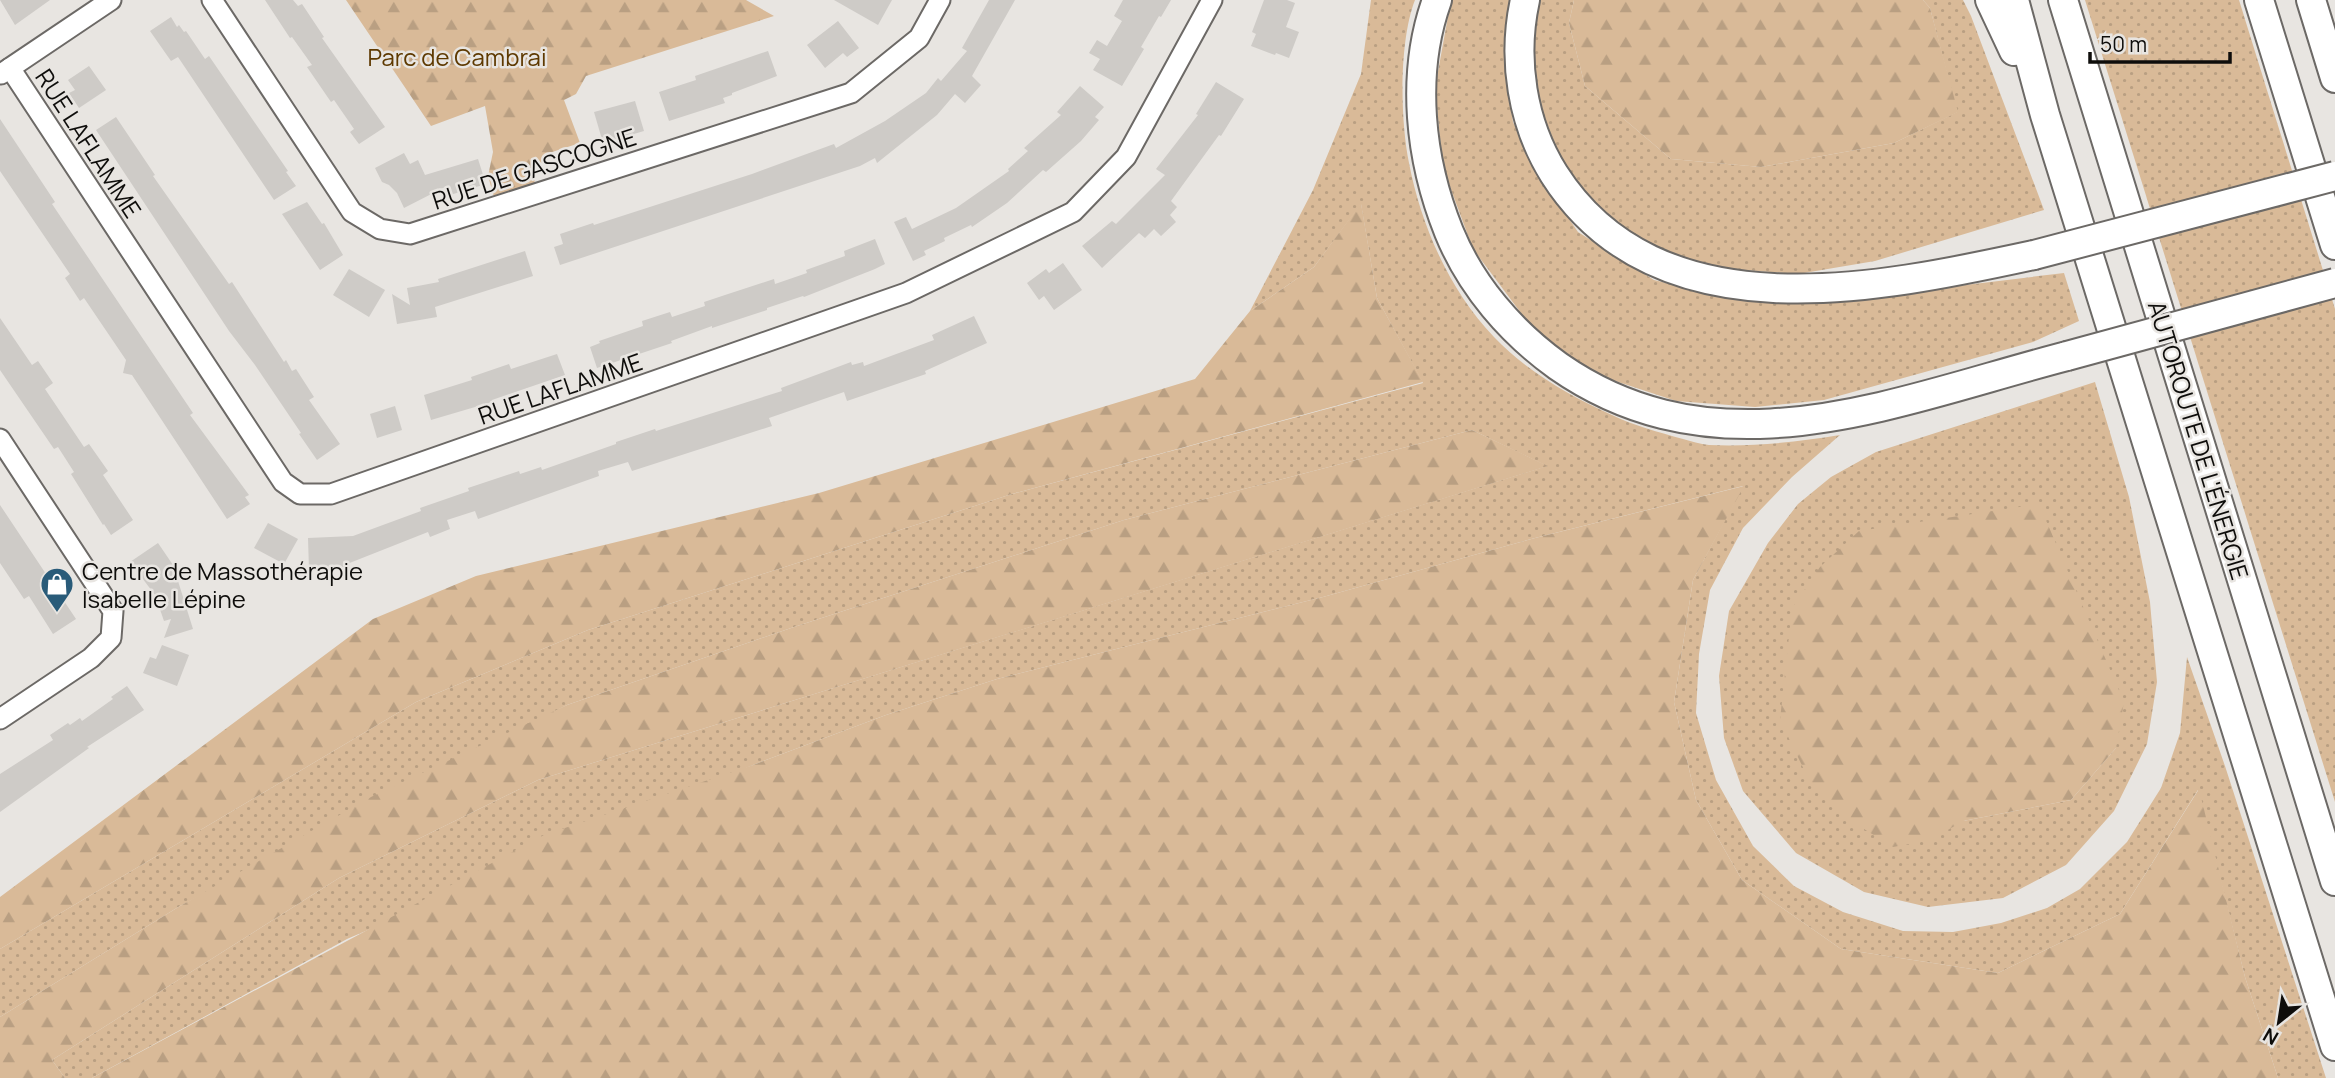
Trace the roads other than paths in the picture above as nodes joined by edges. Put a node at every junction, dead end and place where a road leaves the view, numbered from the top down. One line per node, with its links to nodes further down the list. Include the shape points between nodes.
1 (111, 0): 12 (street)
2 (212, 0): 3 (street, RUE DE GASCOGNE, via 352,212 380,229 410,234 851,93 919,38)
3 (940, 0)
4 (1212, 0): 12 (street, RUE LAFLAMME, via 1126,156 1073,212 906,293 331,494 300,494 283,482)
5 (1437, 0): 17 (highway, bridge, via 1425,54 1422,116 1428,165 1442,215 1465,265 1493,306 1528,342 1590,386 1637,407 1686,420 1737,425 1784,424 1866,410)
6 (1525, 0): 15 (highway, bridge, via 1521,80 1530,122 1561,185 1583,213 1612,238 1674,271 1707,279 1809,288 1904,280 2034,255)
7 (1990, 0): 14 (highway)
8 (2014, 0): 14 (highway)
9 (2063, 0): 20 (highway, AUTOROUTE DE L'ÉNERGIE)
10 (2259, 0): 16 (highway)
11 (2311, 0): 13 (highway)
12 (5, 71)
13 (2335, 78)
14 (2045, 115): 21 (highway)
15 (2335, 176)
16 (2335, 245)
17 (2335, 283)
18 (0, 439): 19 (street, via 113,611 111,638 91,658)
19 (0, 719)
20 (2335, 881)
21 (2335, 1046)

